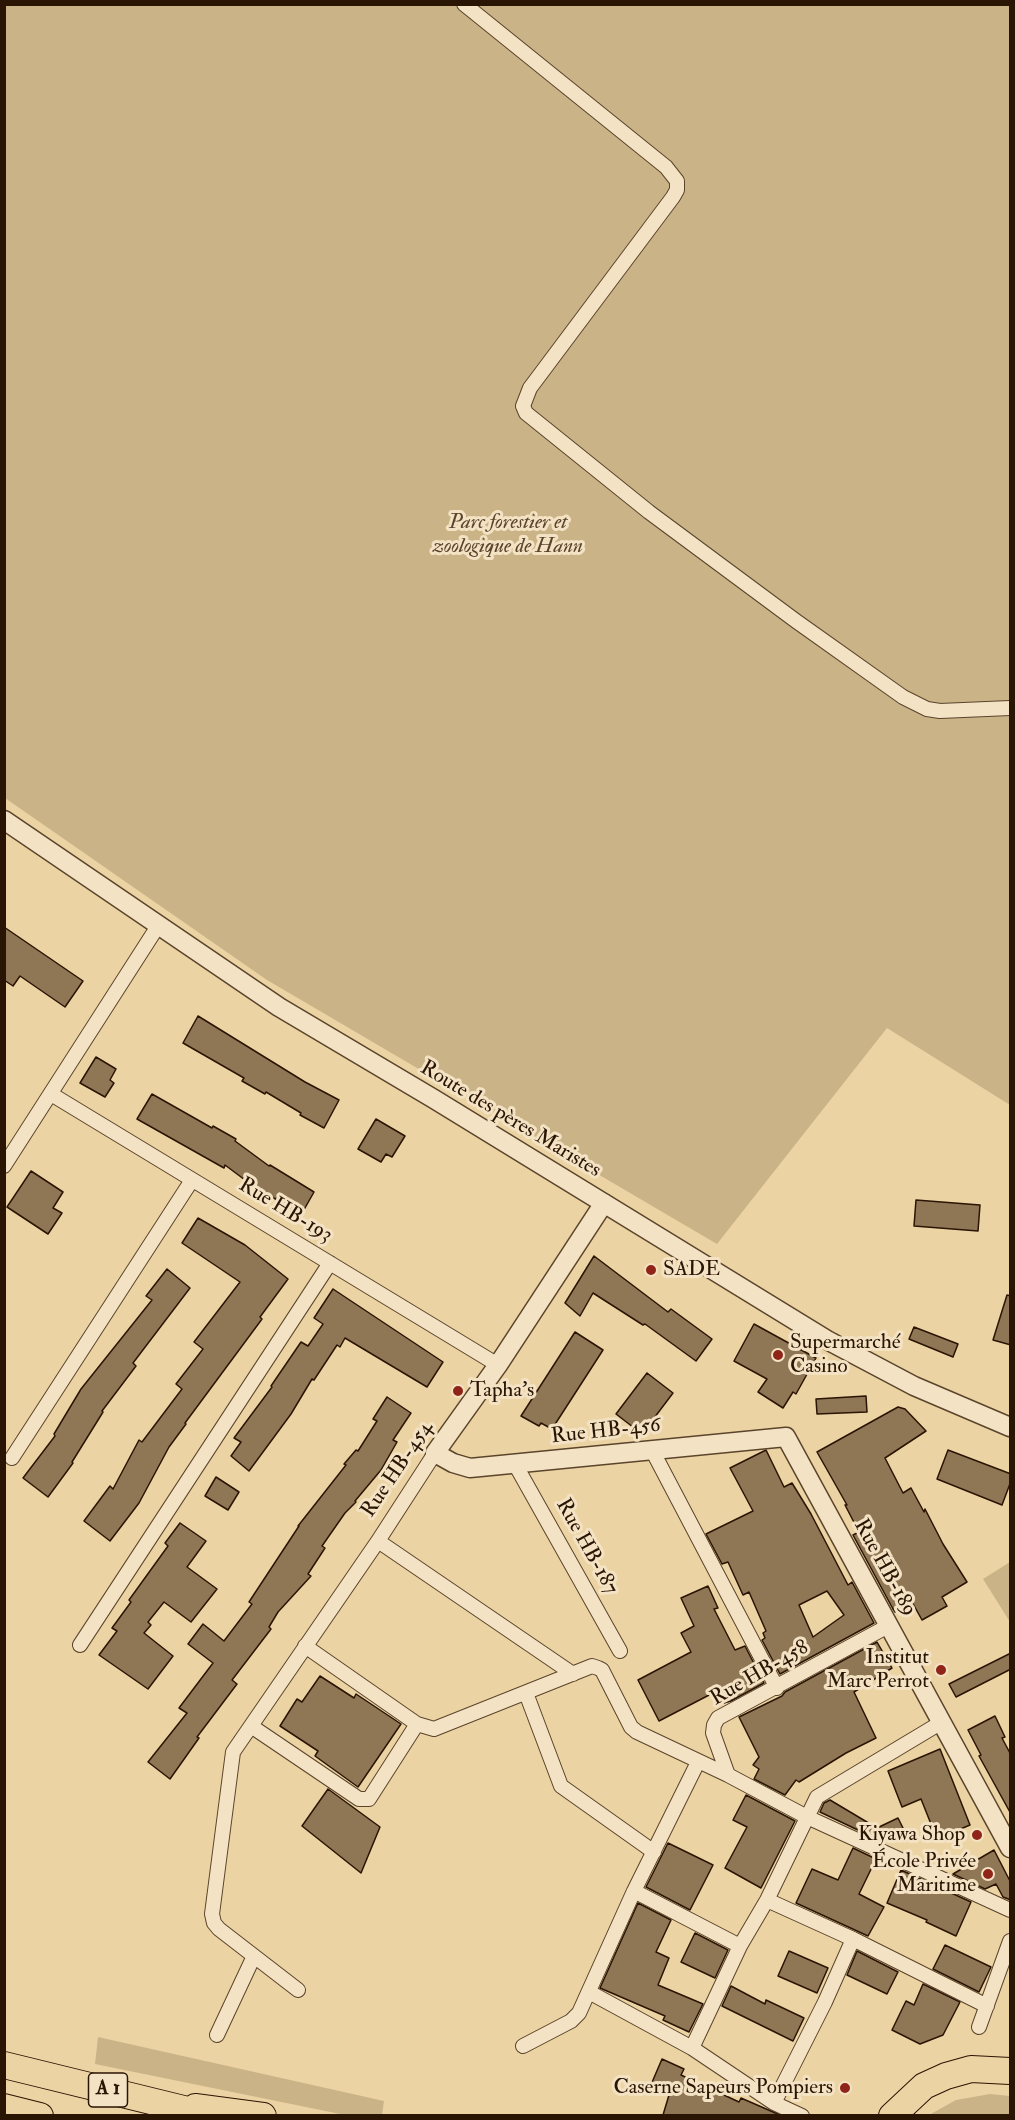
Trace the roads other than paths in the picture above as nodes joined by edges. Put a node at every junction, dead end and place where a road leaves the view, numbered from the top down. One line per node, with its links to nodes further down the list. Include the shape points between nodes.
1 (464, 4): 2 (street, via 666,167 677,181 673,197 530,388 523,406 526,413 658,518 903,697 940,711)
2 (1011, 708)
3 (4, 820): 4 (street, Route des pères Maristes)
4 (158, 926): 5 (street); 8 (street, Route des pères Maristes, via 279,1007)
5 (51, 1094): 6 (street); 7 (street, Rue HB-193)
6 (4, 1166)
7 (192, 1180): 9 (street, Rue HB-193); 15 (street)
8 (604, 1203): 10 (street, Rue HB-454); 11 (street, Route des pères Maristes, via 827,1340 914,1386)
9 (330, 1263): 10 (street, Rue HB-193); 19 (street)
10 (498, 1365): 14 (street, Rue HB-454)
11 (1011, 1427)
12 (786, 1437): 13 (street, Rue HB-456); 18 (street, Rue HB-189)
13 (652, 1450): 16 (street, Rue HB-456); 23 (street)
14 (435, 1453): 16 (street, Rue HB-456, via 470,1468); 17 (street, Rue HB-454)
15 (12, 1458)
16 (515, 1464): 21 (street, Rue HB-187)
17 (378, 1541): 20 (street, Rue HB-454); 22 (street)
18 (890, 1625): 23 (street, Rue HB-458); 25 (street, Rue HB-189)
19 (80, 1645)
20 (305, 1646): 26 (street); 27 (street, Rue HB-454)
21 (620, 1651)
22 (573, 1674): 24 (street); 28 (street, via 592,1666 602,1670 631,1727)
23 (777, 1688): 29 (street, Rue HB-458, via 718,1718 714,1725 713,1733)
24 (526, 1693): 26 (street, via 434,1729); 32 (street, via 561,1786)
25 (942, 1722): 30 (street, via 817,1797); 31 (street, Rue HB-189)
26 (417, 1724): 27 (street, via 369,1799 359,1798)
27 (251, 1726): 39 (street, Rue HB-454, via 233,1752 212,1914 219,1929)
28 (698, 1762): 29 (street); 32 (street)
29 (728, 1775): 30 (street)
30 (807, 1817): 34 (street); 35 (street)
31 (1011, 1848)
32 (654, 1852): 33 (street)
33 (633, 1891): 38 (street); 41 (street)
34 (767, 1900): 36 (street); 38 (street)
35 (1011, 1910)
36 (853, 1939): 42 (street); 50 (street)
37 (1011, 1941): 42 (street)
38 (741, 1946): 46 (street)
39 (254, 1956): 40 (street, Rue HB-454); 44 (street)
40 (298, 1990)
41 (589, 1992): 45 (street, via 571,2021); 46 (street)
42 (987, 2006): 43 (street)
43 (980, 2027)
44 (217, 2035)
45 (523, 2046)
46 (692, 2048): 50 (street)
47 (4, 2066): 51 (highway, A 1)
48 (1011, 2071): 57 (highway, via 971,2069 946,2076 924,2086)
49 (1011, 2084): 58 (highway, via 966,2086 940,2095)
50 (774, 2103): 56 (street)
51 (166, 2104): 54 (highway, A 1); 55 (highway)
52 (4, 2107): 53 (highway)
53 (40, 2115)
54 (212, 2115)
55 (263, 2115)
56 (802, 2115)
57 (892, 2115)
58 (915, 2115)

